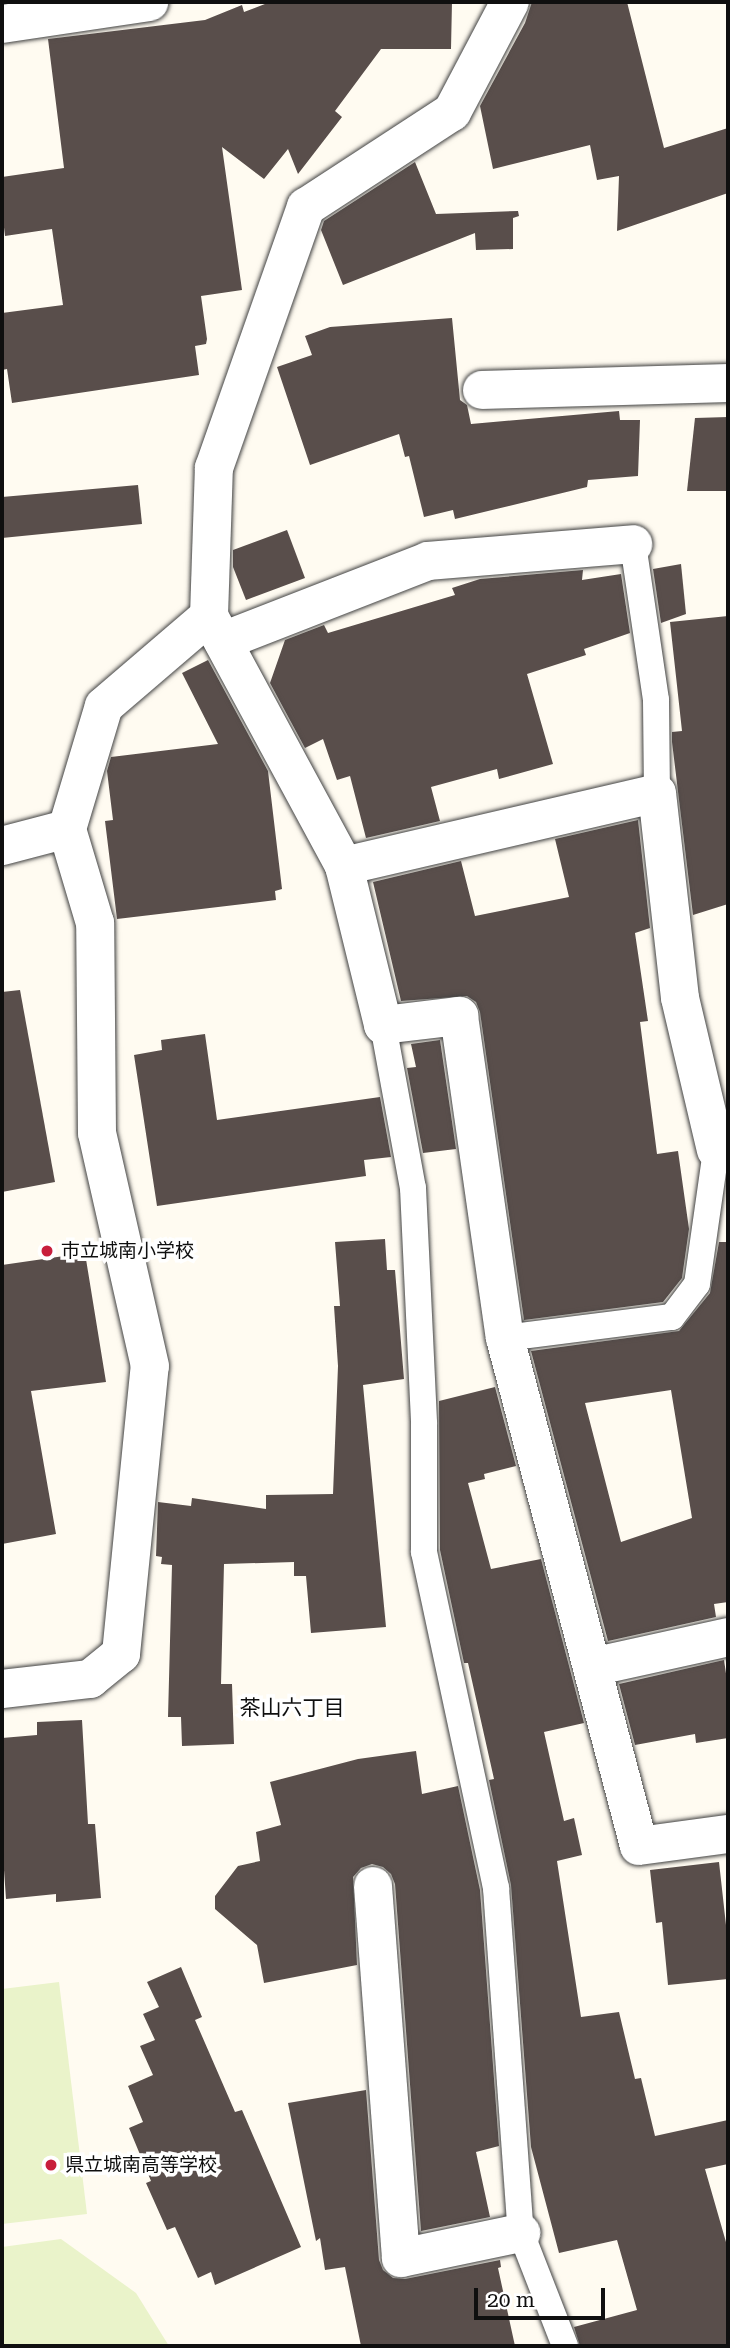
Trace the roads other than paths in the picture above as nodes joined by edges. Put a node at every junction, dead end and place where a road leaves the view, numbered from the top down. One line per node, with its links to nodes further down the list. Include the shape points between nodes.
1 (149, 2): 3 (street)
2 (510, 2): 7 (street, via 452,112 306,207 214,468)
3 (2, 24)
4 (728, 383): 5 (street)
5 (482, 390)
6 (633, 544): 7 (street, via 428,561); 8 (lane, via 656,699)
7 (216, 628): 9 (street, via 104,706); 11 (street)
8 (657, 793): 11 (street); 13 (street, via 680,998)
9 (67, 829): 10 (street); 17 (street, via 95,923 97,1133 150,1366 121,1654 90,1679)
10 (2, 846)
11 (344, 866): 12 (street)
12 (383, 1025): 14 (street, via 459,1016); 20 (lane, via 413,1188 424,1424 424,1552 496,1888)
13 (722, 1149): 14 (lane, via 697,1284 672,1317)
14 (505, 1339): 16 (street)
15 (728, 1637): 16 (street)
16 (592, 1667): 18 (street, via 639,1846)
17 (2, 1689)
18 (728, 1834)
19 (373, 1886): 20 (street, via 401,2258)
20 (521, 2234): 21 (lane)
21 (565, 2346)

